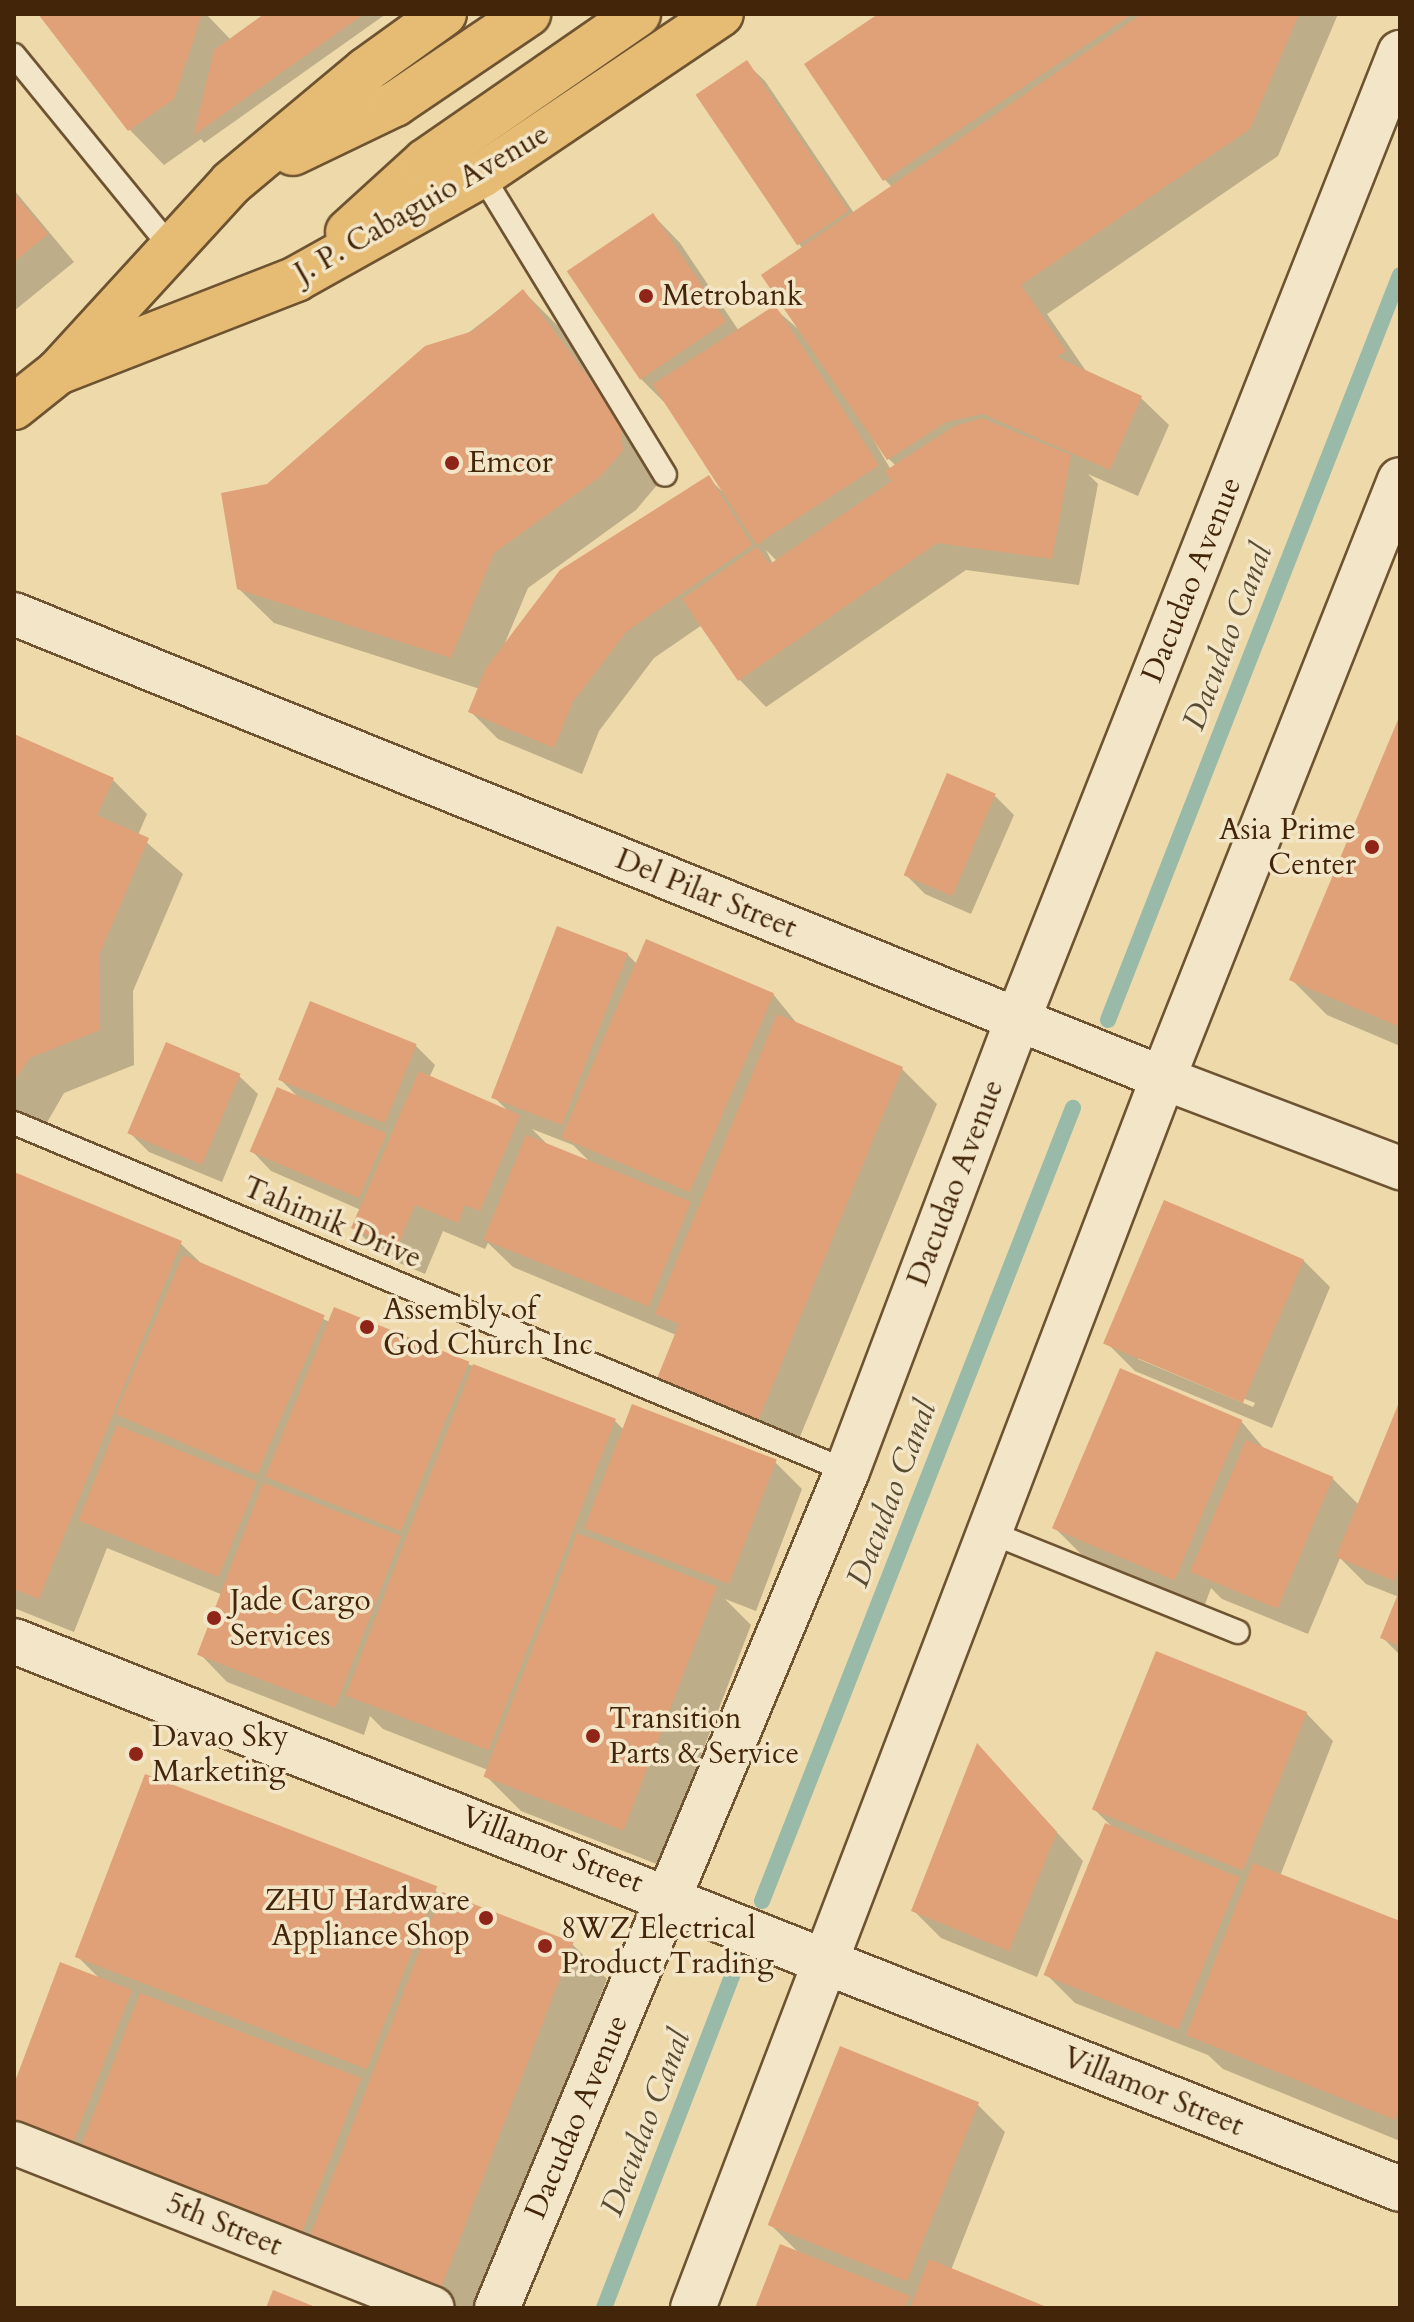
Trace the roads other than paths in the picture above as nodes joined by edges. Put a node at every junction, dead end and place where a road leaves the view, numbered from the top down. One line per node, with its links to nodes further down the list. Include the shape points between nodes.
1 (444, 14): 9 (main road, J. P. Cabaguio Avenue, via 366,70)
2 (528, 14): 9 (main road, via 395,104)
3 (638, 14): 11 (main road, via 426,161)
4 (721, 14): 8 (main road, J. P. Cabaguio Avenue)
5 (1400, 53): 7 (main road, Dacudao Avenue)
6 (14, 55): 10 (lane)
7 (1392, 96): 17 (main road, Dacudao Avenue)
8 (482, 175): 11 (main road, J. P. Cabaguio Avenue); 14 (lane)
9 (231, 183): 10 (main road, J. P. Cabaguio Avenue)
10 (169, 245): 12 (main road, J. P. Cabaguio Avenue)
11 (296, 279): 12 (main road, J. P. Cabaguio Avenue)
12 (58, 372): 13 (main road, J. P. Cabaguio Avenue)
13 (14, 407)
14 (665, 475)
15 (1400, 480): 18 (main road)
16 (14, 614): 17 (street, Del Pilar Street)
17 (1018, 1019): 18 (street, Del Pilar Street); 21 (main road, Dacudao Avenue)
18 (1163, 1078): 20 (street, Del Pilar Street); 22 (main road)
19 (14, 1123): 21 (lane, Tahimik Drive)
20 (1400, 1168)
21 (847, 1471): 25 (main road, Dacudao Avenue)
22 (989, 1532): 23 (lane); 26 (main road)
23 (1238, 1632)
24 (14, 1641): 25 (main road, Villamor Street)
25 (669, 1896): 26 (main road, Villamor Street); 30 (main road, Dacudao Avenue)
26 (824, 1961): 28 (main road, Villamor Street); 31 (main road)
27 (14, 2143): 29 (street, 5th Street)
28 (1400, 2189)
29 (433, 2308)
30 (497, 2308)
31 (693, 2308)

